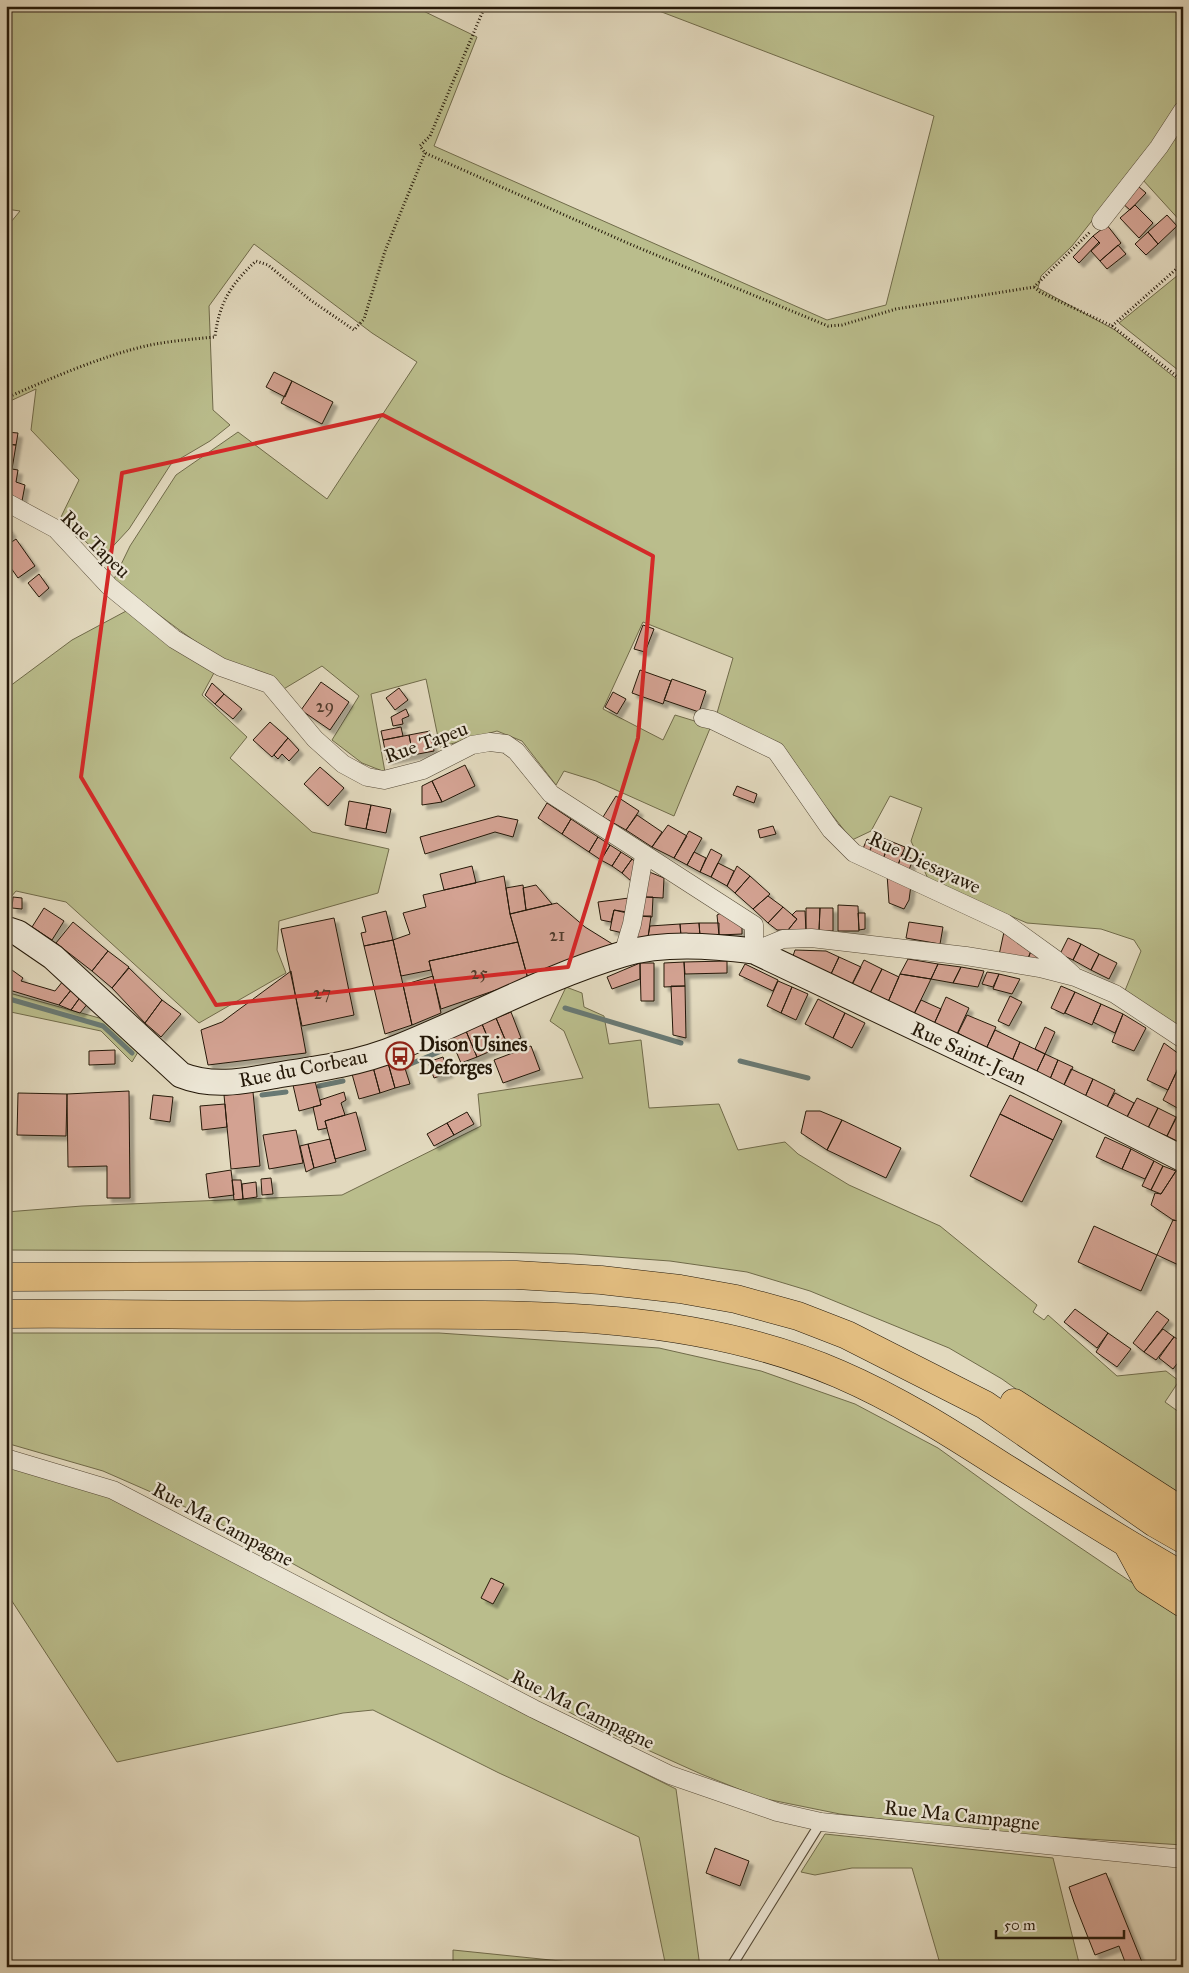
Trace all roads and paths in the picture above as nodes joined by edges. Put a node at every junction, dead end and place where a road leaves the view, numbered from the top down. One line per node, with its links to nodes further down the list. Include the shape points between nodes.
1 (485, 6): 3 (path, via 430,136 420,146)
2 (1183, 110): 4 (street, via 1159,147)
3 (425, 152): 6 (path, via 632,246 828,326 896,309); 9 (path, via 385,251 364,318 354,330 268,265 256,261 241,275 227,296 218,314 215,337 149,346 125,353)
4 (1101, 221): 6 (path)
5 (1183, 264): 7 (path)
6 (1034, 287): 7 (path)
7 (1112, 326): 8 (path)
8 (1183, 381)
9 (6, 398)
10 (6, 502): 12 (street, Rue Tapeu, via 56,529 108,586 174,639 221,667 269,684 315,739 343,764 367,777 384,780 423,770 472,745 506,744 516,751 551,794)
11 (703, 718): 16 (street, Rue Diesayawe, via 776,751 831,830 854,854 1005,923)
12 (644, 856): 14 (street, Rue Tapeu, via 754,925); 15 (street, via 632,924)
13 (6, 929): 15 (street, Rue du Corbeau, via 18,933 53,957 182,1075 198,1082 235,1082 332,1067 398,1048 512,996)
14 (754, 951): 15 (street, Rue du Corbeau, via 712,946 654,948); 16 (street, Rue Diesayawe, via 783,939 810,938 966,956); 18 (street, Rue Saint-Jean)
15 (623, 954)
16 (1075, 977): 17 (street, Rue Diesayawe, via 1115,994)
17 (1183, 1038)
18 (1183, 1159)
19 (6, 1277): 21 (highway, via 497,1275 601,1280 736,1299 798,1316)
20 (6, 1314): 25 (highway, via 508,1315 593,1318 704,1334 775,1352 838,1373 906,1406)
21 (910, 1365): 23 (highway, via 1000,1394); 24 (highway, via 985,1405)
22 (6, 1458): 28 (street, Rue Ma Campagne, via 114,1490 534,1709 670,1775 777,1812)
23 (1183, 1512)
24 (1183, 1540)
25 (1128, 1544): 26 (highway); 27 (highway, via 1147,1580)
26 (1183, 1576)
27 (1183, 1603)
28 (821, 1822): 29 (street, Rue Ma Campagne); 30 (lane)
29 (1183, 1859)
30 (731, 1967)

